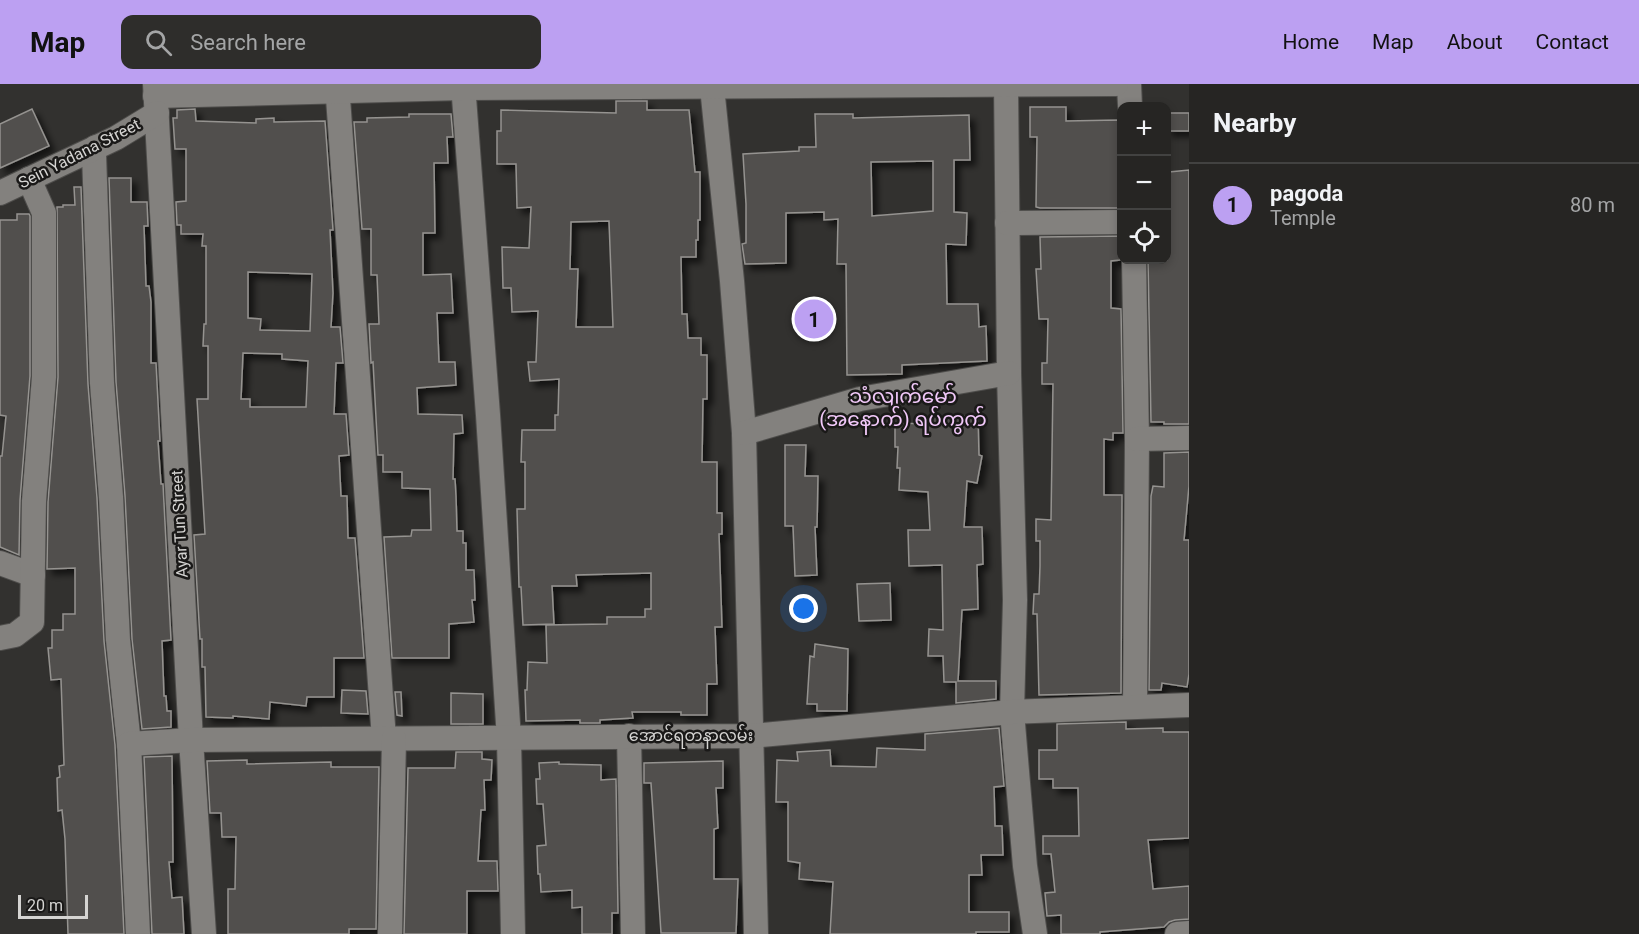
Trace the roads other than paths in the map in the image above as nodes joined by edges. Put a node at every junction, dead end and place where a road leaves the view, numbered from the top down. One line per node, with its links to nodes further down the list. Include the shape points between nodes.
1 (1116, 84): 4 (street)
2 (1130, 84): 9 (street)
3 (760, 85): 4 (street); 6 (street)
4 (1006, 85): 14 (street)
5 (463, 86): 6 (street); 7 (street); 29 (street)
6 (705, 86): 17 (street, via 732,281)
7 (337, 87): 8 (street); 28 (street)
8 (156, 98): 10 (street, Sein Yadana Street); 30 (street, Ayar Tun Street)
9 (1130, 102)
10 (96, 147): 11 (street, Sein Yadana Street); 31 (street, via 102,383 118,640)
11 (29, 179): 12 (street, Sein Yadana Street); 21 (street, via 44,213 44,376 34,501)
12 (0, 193)
13 (1117, 222): 14 (street)
14 (1007, 223): 16 (street)
15 (1134, 264): 19 (street)
16 (1009, 373): 17 (street, via 860,399); 25 (street, via 1015,600)
17 (744, 433): 27 (street)
18 (1189, 438): 19 (street)
19 (1137, 439): 24 (street)
20 (0, 563): 21 (street)
21 (33, 575): 22 (street, via 32,621 15,636)
22 (0, 638)
23 (1189, 705): 24 (street, အောင်ရတနာလမ်း)
24 (1135, 706): 25 (street, အောင်ရတနာလမ်း)
25 (1012, 712): 27 (street, အောင်ရတနာလမ်း); 39 (street, via 1025,867)
26 (629, 736): 27 (street, အောင်ရတနာလမ်း); 29 (street, အောင်ရတနာလမ်း); 37 (street)
27 (751, 736): 38 (street)
28 (389, 739): 29 (street, အောင်ရတနာလမ်း); 30 (street, အောင်ရတနာလမ်း); 35 (street)
29 (509, 739): 36 (street)
30 (191, 740): 31 (street, အောင်ရတနာလမ်း); 34 (street, Ayar Tun Street)
31 (129, 744): 33 (street)
32 (1189, 933): 40 (street)
33 (138, 934)
34 (204, 934)
35 (390, 934)
36 (513, 934)
37 (633, 934)
38 (756, 934)
39 (1035, 934)
40 (1177, 934)

